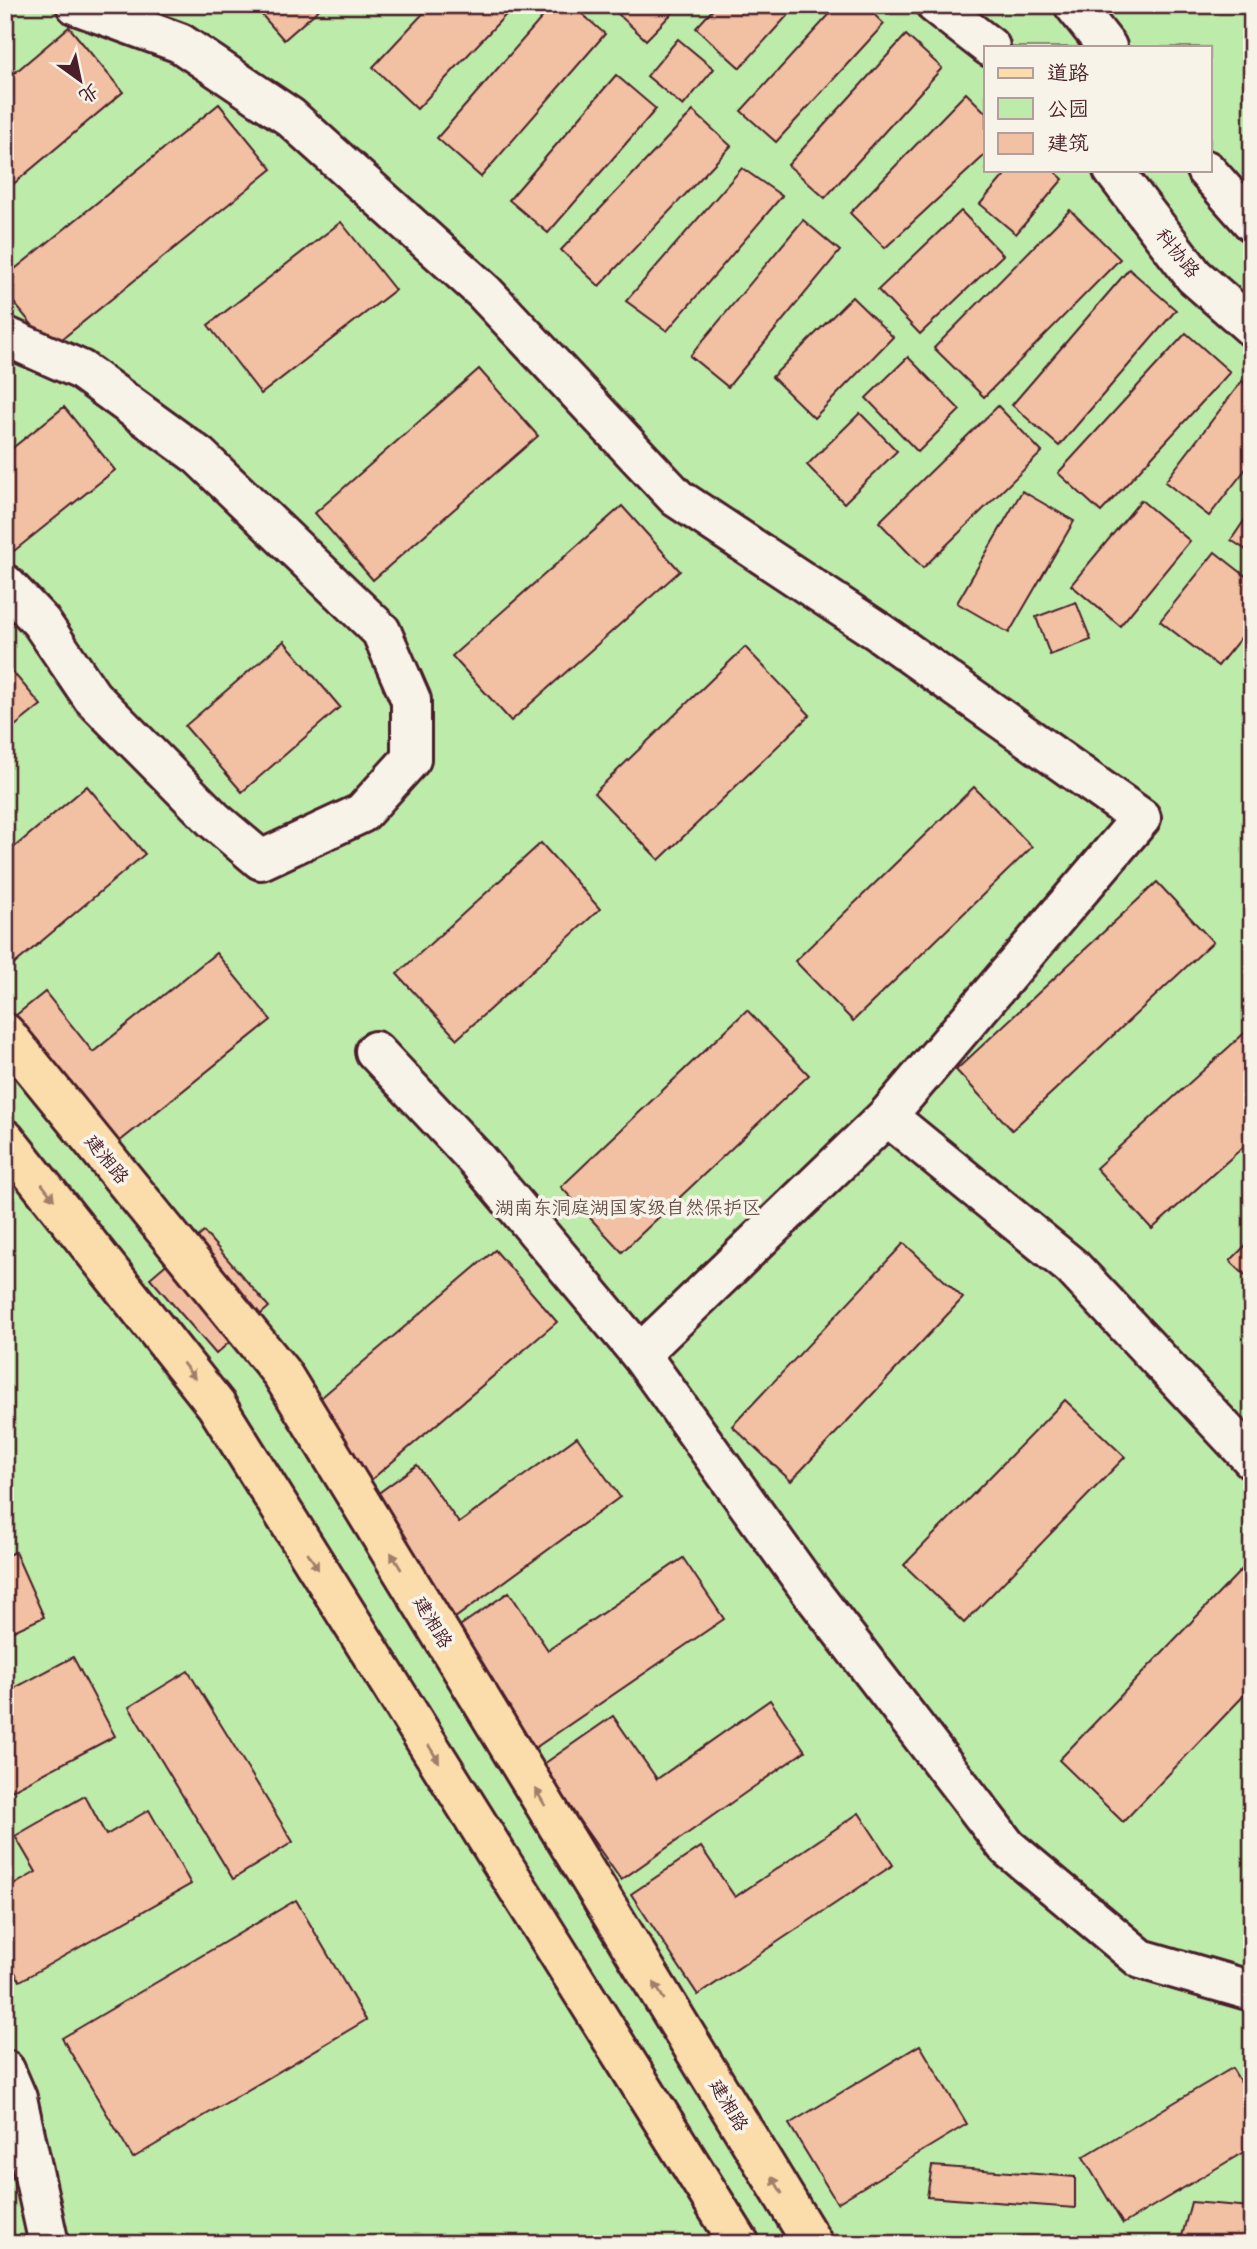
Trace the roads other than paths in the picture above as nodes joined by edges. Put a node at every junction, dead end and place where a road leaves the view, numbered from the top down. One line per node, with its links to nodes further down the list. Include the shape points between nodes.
1 (76, 5): 14 (street, via 180,43 290,117 484,292 677,498 879,632 1141,818)
2 (936, 5): 4 (street)
3 (1074, 5): 5 (street)
4 (989, 46)
5 (1106, 46)
6 (1115, 172): 9 (street, 科协路, via 1194,275)
7 (1208, 172): 8 (street)
8 (1252, 222)
9 (1252, 327)
10 (5, 336): 11 (street, via 81,370 200,456 381,631 411,700 411,759 362,813 261,860 214,820 92,697 41,622)
11 (5, 584)
12 (5, 1033): 22 (main road, 建湘路, one-way to 12, via 282,1374)
13 (375, 1051): 16 (street, via 477,1160)
14 (887, 1116): 16 (street); 17 (street, via 1072,1267)
15 (5, 1139): 21 (main road, one-way to 21, via 216,1405)
16 (640, 1354): 18 (street, via 809,1589 1007,1847 1141,1959)
17 (1252, 1459)
18 (1252, 1991)
19 (5, 2070): 20 (street, via 17,2098)
20 (49, 2244)
21 (740, 2244)
22 (813, 2244)

